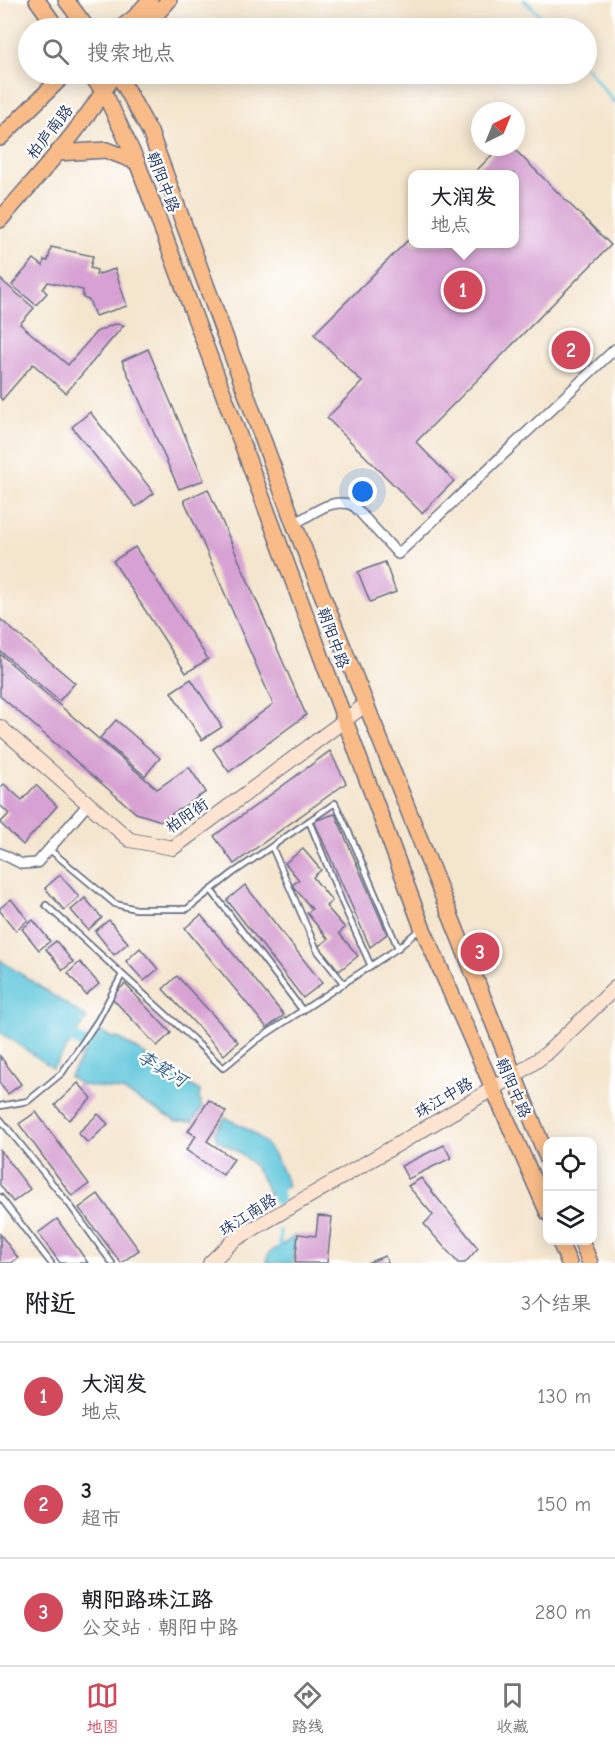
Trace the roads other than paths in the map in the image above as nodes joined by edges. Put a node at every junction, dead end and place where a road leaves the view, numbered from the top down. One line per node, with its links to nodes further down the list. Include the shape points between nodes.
1 (37, 0): 5 (main road)
2 (66, 0): 6 (main road)
3 (150, 0): 7 (main road)
4 (169, 0): 8 (main road)
5 (50, 18)
6 (80, 18)
7 (134, 18)
8 (153, 18)
9 (55, 84): 14 (main road, 柏庐南路)
10 (98, 84): 13 (main road, 朝阳中路)
11 (109, 84): 13 (main road, 柏庐南路)
12 (122, 84): 19 (main road, 朝阳中路, via 150,132)
13 (104, 92): 15 (main road, 柏庐南路); 16 (main road, 朝阳中路)
14 (0, 138)
15 (57, 153): 16 (main road, via 106,150); 17 (main road, 柏庐南路)
16 (137, 162): 21 (main road, 朝阳中路)
17 (0, 220)
18 (615, 350): 19 (street, via 398,554 345,502 334,502)
19 (294, 524): 20 (main road, 朝阳中路)
20 (365, 705): 21 (street, 柏阳街); 37 (main road, 朝阳中路)
21 (344, 720): 23 (street, 柏阳街, via 173,848 130,840); 30 (main road, 朝阳中路)
22 (0, 727): 23 (street, 柏阳街)
23 (88, 804): 26 (street)
24 (309, 821): 25 (lane); 31 (lane, via 334,803); 32 (lane)
25 (272, 847): 28 (lane); 34 (lane, via 317,950)
26 (50, 850): 27 (street, via 37,863 22,864); 28 (lane, via 115,904 136,909 187,909)
27 (0, 853)
28 (211, 890): 36 (lane)
29 (46, 905): 33 (lane)
30 (422, 927): 31 (lane); 38 (main road, 朝阳中路)
31 (398, 948): 32 (lane)
32 (371, 966): 34 (lane)
33 (122, 975): 36 (lane, via 223,1068 257,1040); 39 (lane, via 62,1073 28,1101)
34 (344, 984): 36 (lane)
35 (615, 988): 37 (street, 珠江中路, via 546,1054)
36 (303, 1011)
37 (513, 1077): 38 (street, 珠江中路); 41 (main road, 朝阳中路)
38 (494, 1088): 43 (street, 珠江中路); 44 (main road, 朝阳中路)
39 (0, 1106)
40 (0, 1119): 48 (lane)
41 (543, 1148)
42 (0, 1197): 47 (lane)
43 (306, 1199): 49 (street, 珠江南路, via 234,1240)
44 (543, 1201)
45 (561, 1245): 50 (main road)
46 (583, 1245): 51 (main road)
47 (51, 1263)
48 (112, 1263)
49 (210, 1263)
50 (569, 1263)
51 (590, 1263)

